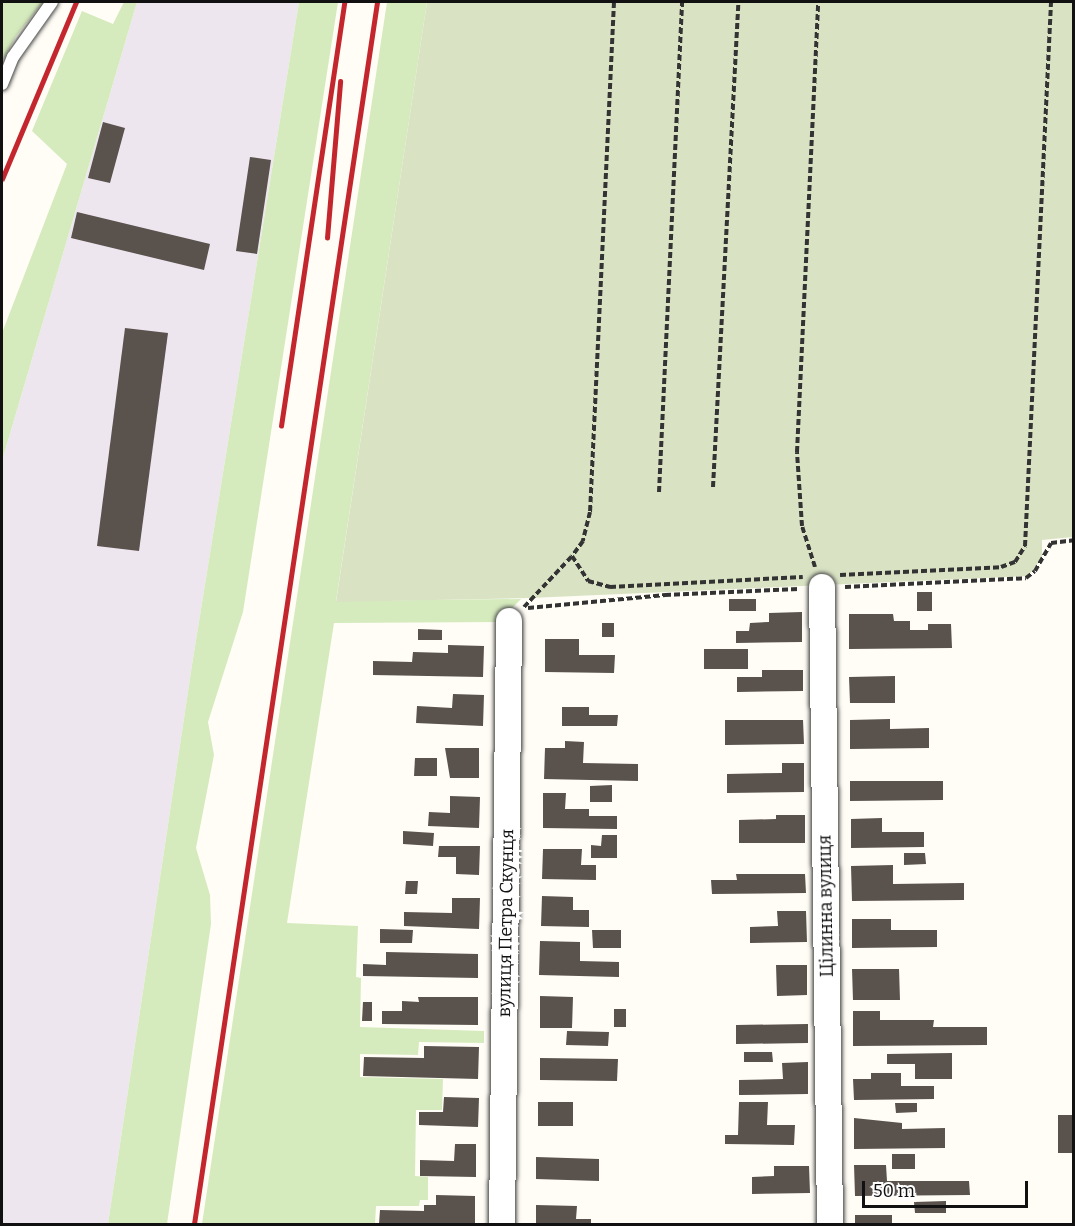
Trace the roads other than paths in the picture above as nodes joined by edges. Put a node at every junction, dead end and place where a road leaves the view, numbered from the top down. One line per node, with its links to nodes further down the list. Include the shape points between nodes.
1 (52, 2): 2 (lane, via 13,57)
2 (2, 84)
3 (820, 582): 6 (street, Цілинна вулиця)
4 (516, 615): 5 (street, вулиця Петра Скунця)
5 (502, 1224)
6 (830, 1224)

